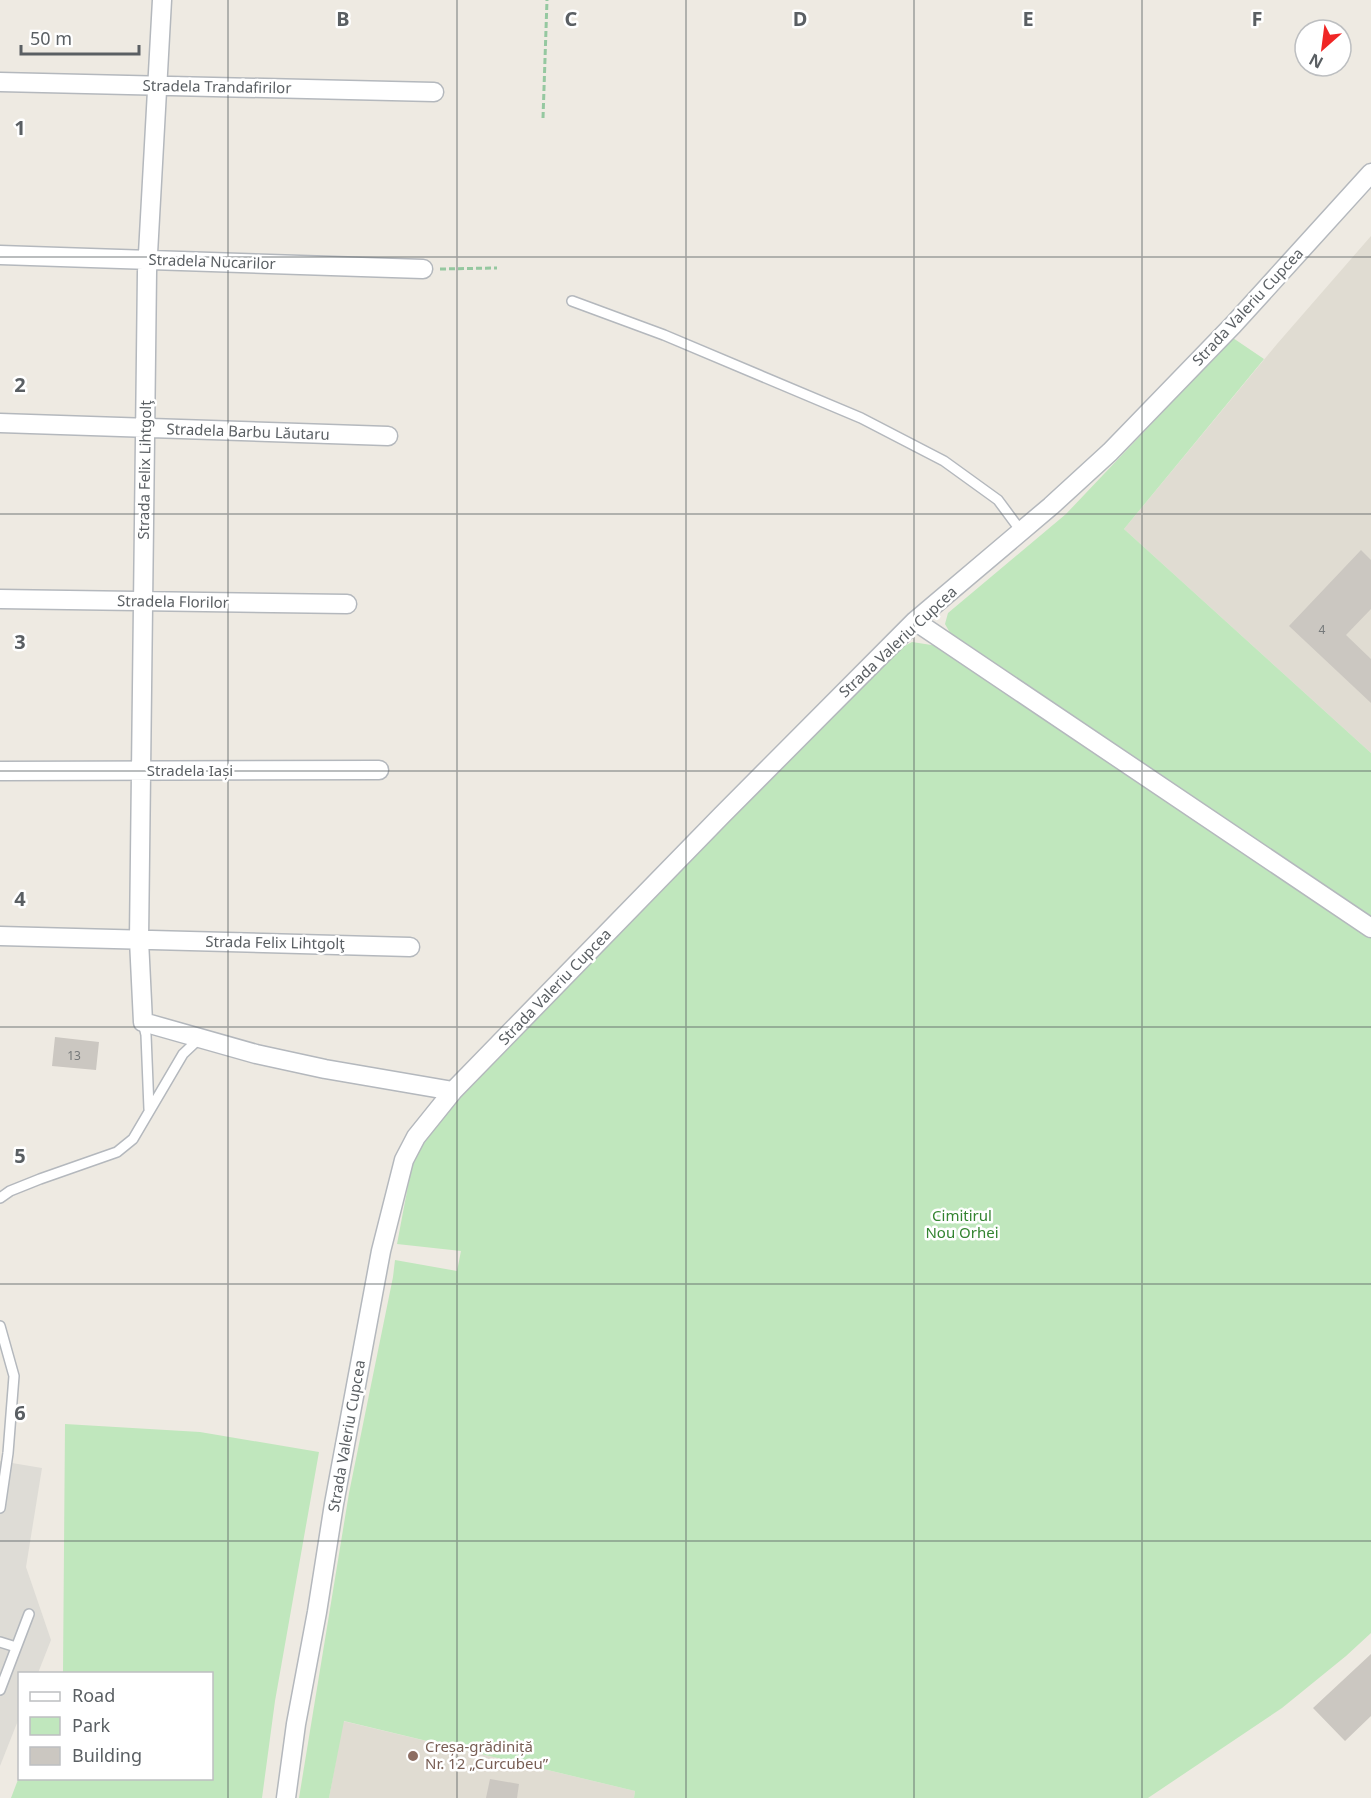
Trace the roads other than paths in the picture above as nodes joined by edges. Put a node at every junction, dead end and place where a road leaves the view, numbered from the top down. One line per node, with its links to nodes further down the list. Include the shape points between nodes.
1 (162, 0): 3 (street, Strada Felix Lihtgolţ)
2 (0, 82): 3 (street, Stradela Trandafirilor)
3 (157, 86): 4 (street, Stradela Trandafirilor); 7 (street, Strada Felix Lihtgolţ)
4 (434, 92)
5 (1371, 172): 13 (street, Strada Valeriu Cupcea, via 1233,325 1110,452)
6 (0, 255): 7 (street, Stradela Nucarilor)
7 (148, 260): 8 (street, Stradela Nucarilor); 11 (street, Strada Felix Lihtgolţ)
8 (423, 269)
9 (572, 301): 13 (lane, via 664,335 872,423 953,467 998,500)
10 (0, 423): 11 (street, Stradela Barbu Lăutaru)
11 (145, 428): 12 (street, Stradela Barbu Lăutaru); 15 (street, Strada Felix Lihtgolţ)
12 (388, 436)
13 (1021, 531): 17 (street, Strada Valeriu Cupcea)
14 (0, 599): 15 (street, Stradela Florilor)
15 (143, 601): 16 (street, Stradela Florilor); 20 (street, Strada Felix Lihtgolţ)
16 (347, 604)
17 (915, 621): 21 (street); 27 (street, Strada Valeriu Cupcea)
18 (379, 770): 20 (street, Stradela Iași)
19 (0, 771): 20 (street, Stradela Iași)
20 (141, 771): 23 (street, Strada Felix Lihtgolţ)
21 (1371, 928)
22 (0, 936): 23 (street, Strada Felix Lihtgolţ)
23 (139, 940): 24 (street, Strada Felix Lihtgolţ); 25 (street, Strada Felix Lihtgolţ)
24 (410, 947)
25 (143, 1022): 26 (street); 28 (lane)
26 (201, 1037): 27 (street, via 325,1069); 28 (lane, via 183,1054)
27 (453, 1091): 36 (street, Strada Valeriu Cupcea, via 416,1137 404,1160 388,1221 334,1504)
28 (149, 1109): 29 (lane, via 133,1138 117,1152 40,1179)
29 (0, 1198)
30 (0, 1326): 31 (lane, via 14,1376)
31 (0, 1508)
32 (29, 1614): 34 (lane)
33 (0, 1642): 34 (lane)
34 (16, 1647): 35 (lane)
35 (0, 1690)
36 (286, 1798)

